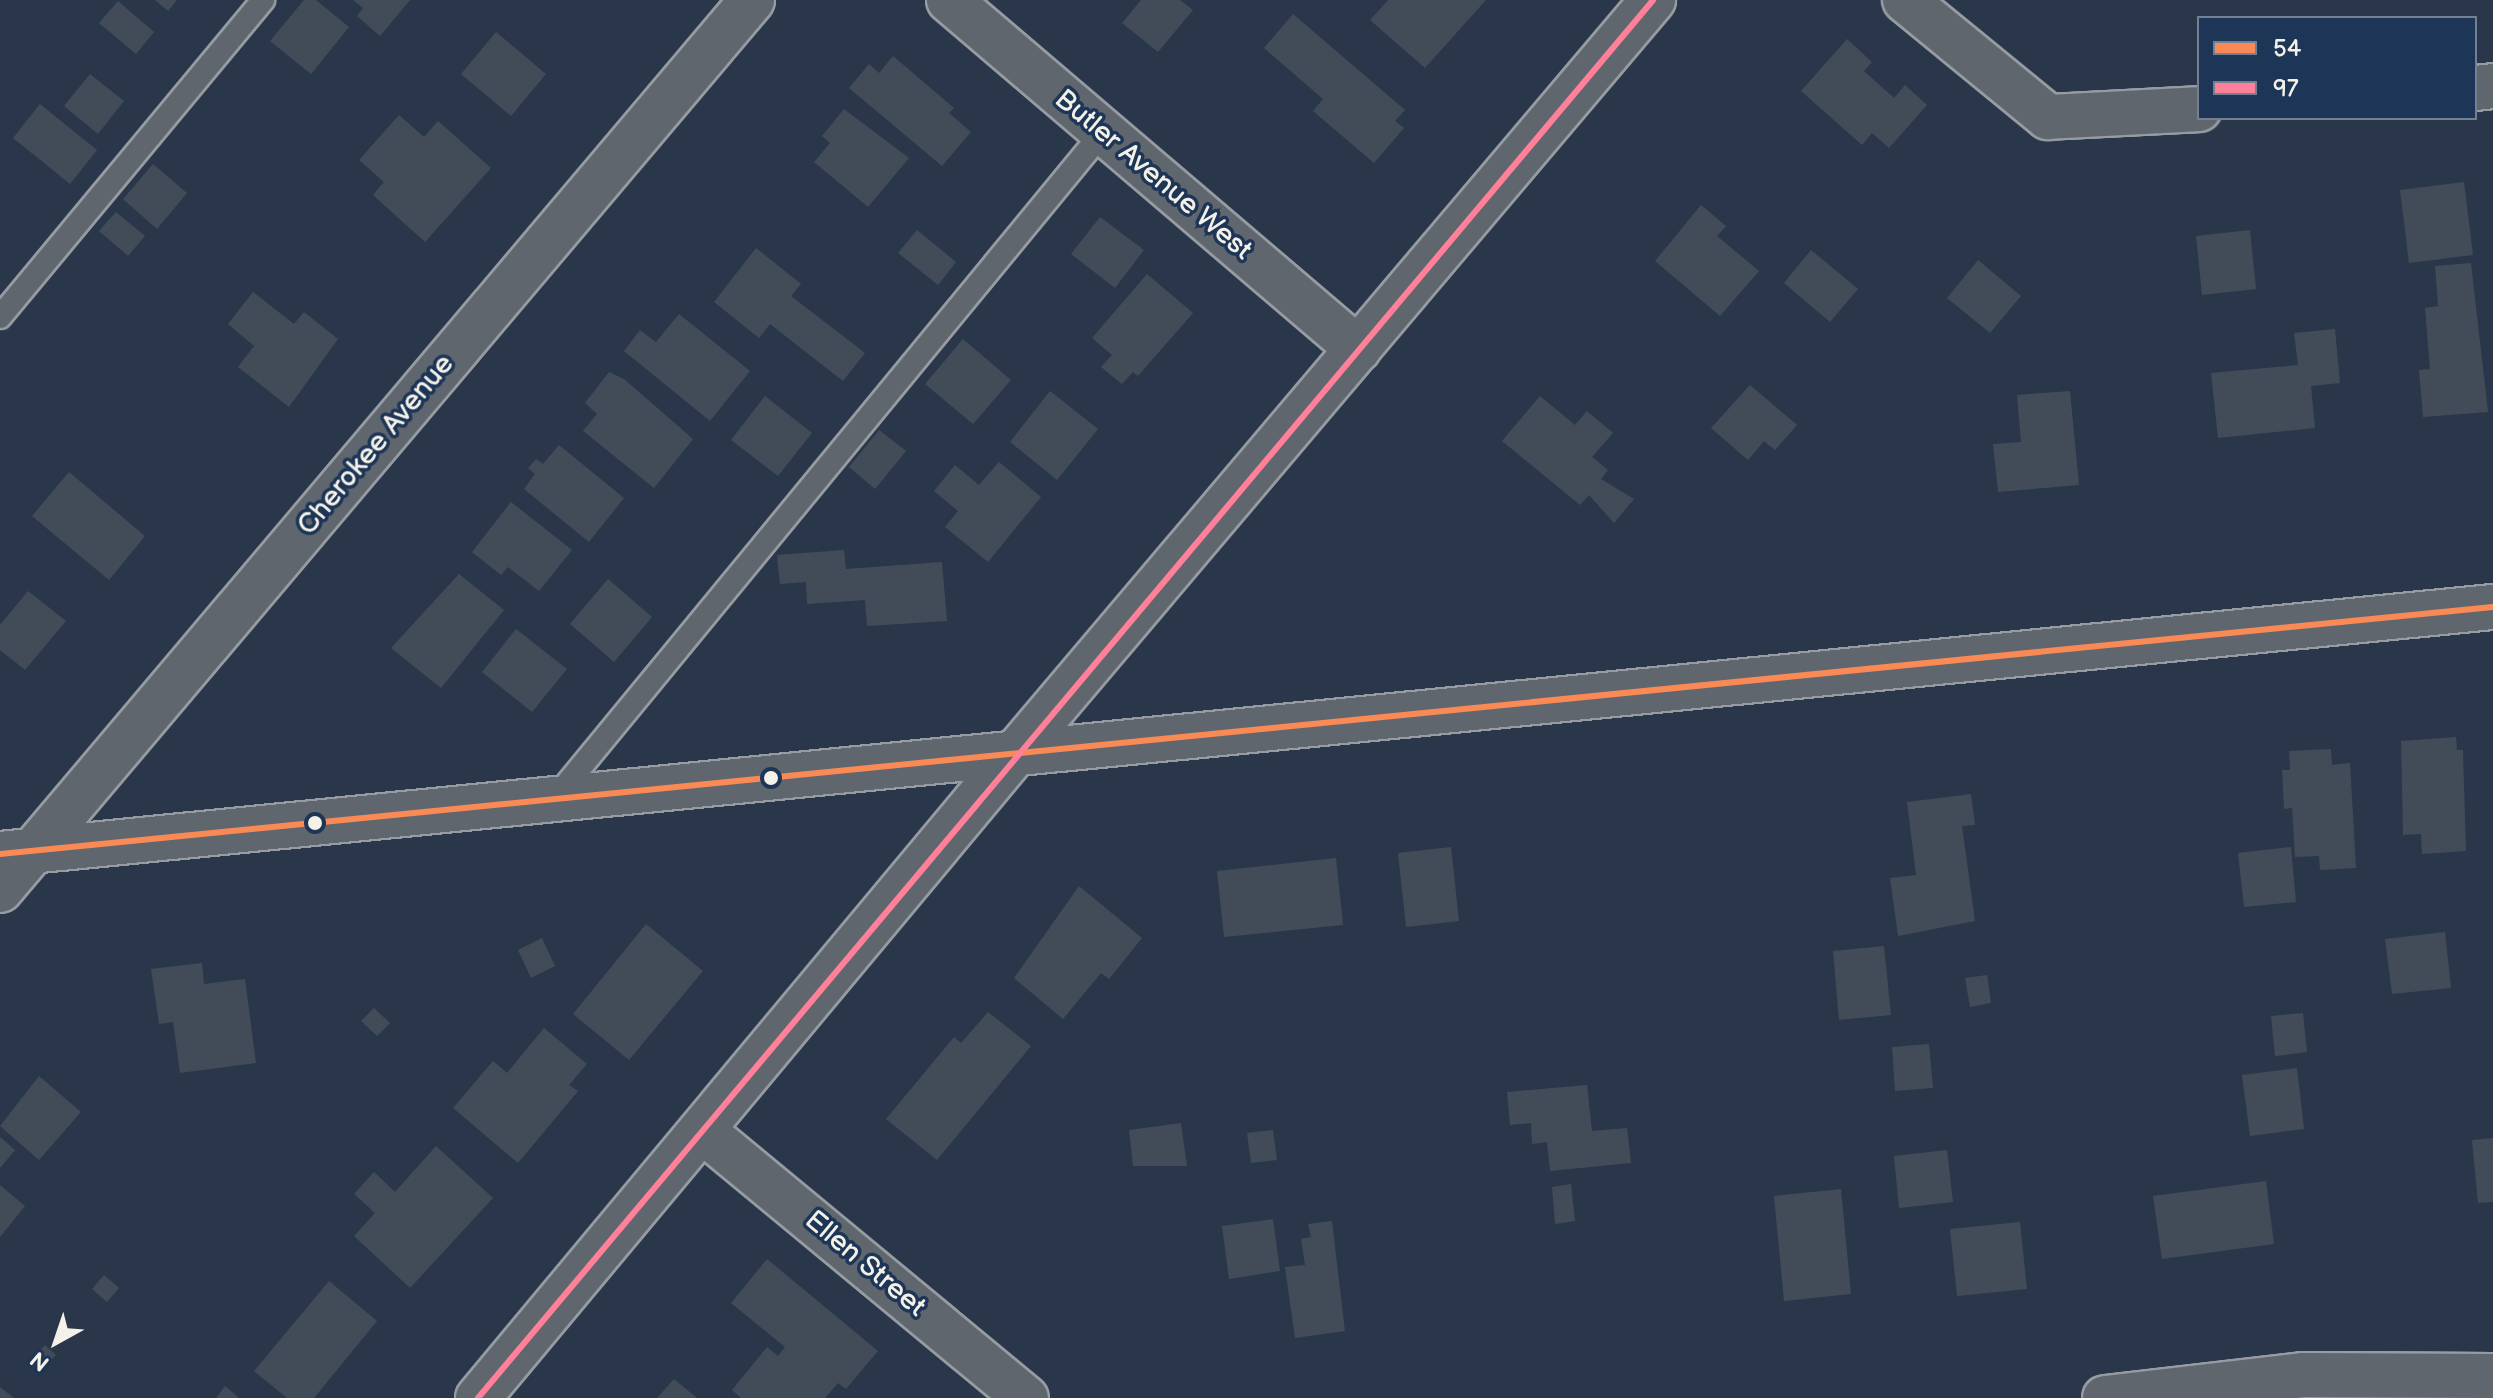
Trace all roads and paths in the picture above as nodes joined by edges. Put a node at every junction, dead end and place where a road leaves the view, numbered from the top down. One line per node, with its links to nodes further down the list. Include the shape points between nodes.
1 (263, 0): 8 (lane)
2 (752, 0): 13 (street, Cherokee Avenue)
3 (949, 0): 7 (street, Butler Avenue West)
4 (1653, 0): 9 (street)
5 (1905, 0): 6 (street, via 2048,117)
6 (2197, 109)
7 (1103, 132): 9 (street, Butler Avenue West); 12 (lane)
8 (0, 317)
9 (1358, 349): 11 (street)
10 (2493, 607): 11 (street)
11 (1018, 750): 12 (street); 15 (street)
12 (555, 798): 13 (street)
13 (16, 852): 14 (street, Cherokee Avenue)
14 (0, 890)
15 (703, 1131): 17 (street); 18 (street, Ellen Street)
16 (2493, 1376): 19 (street, via 2303,1375)
17 (478, 1398)
18 (1026, 1398)
19 (2105, 1398)

